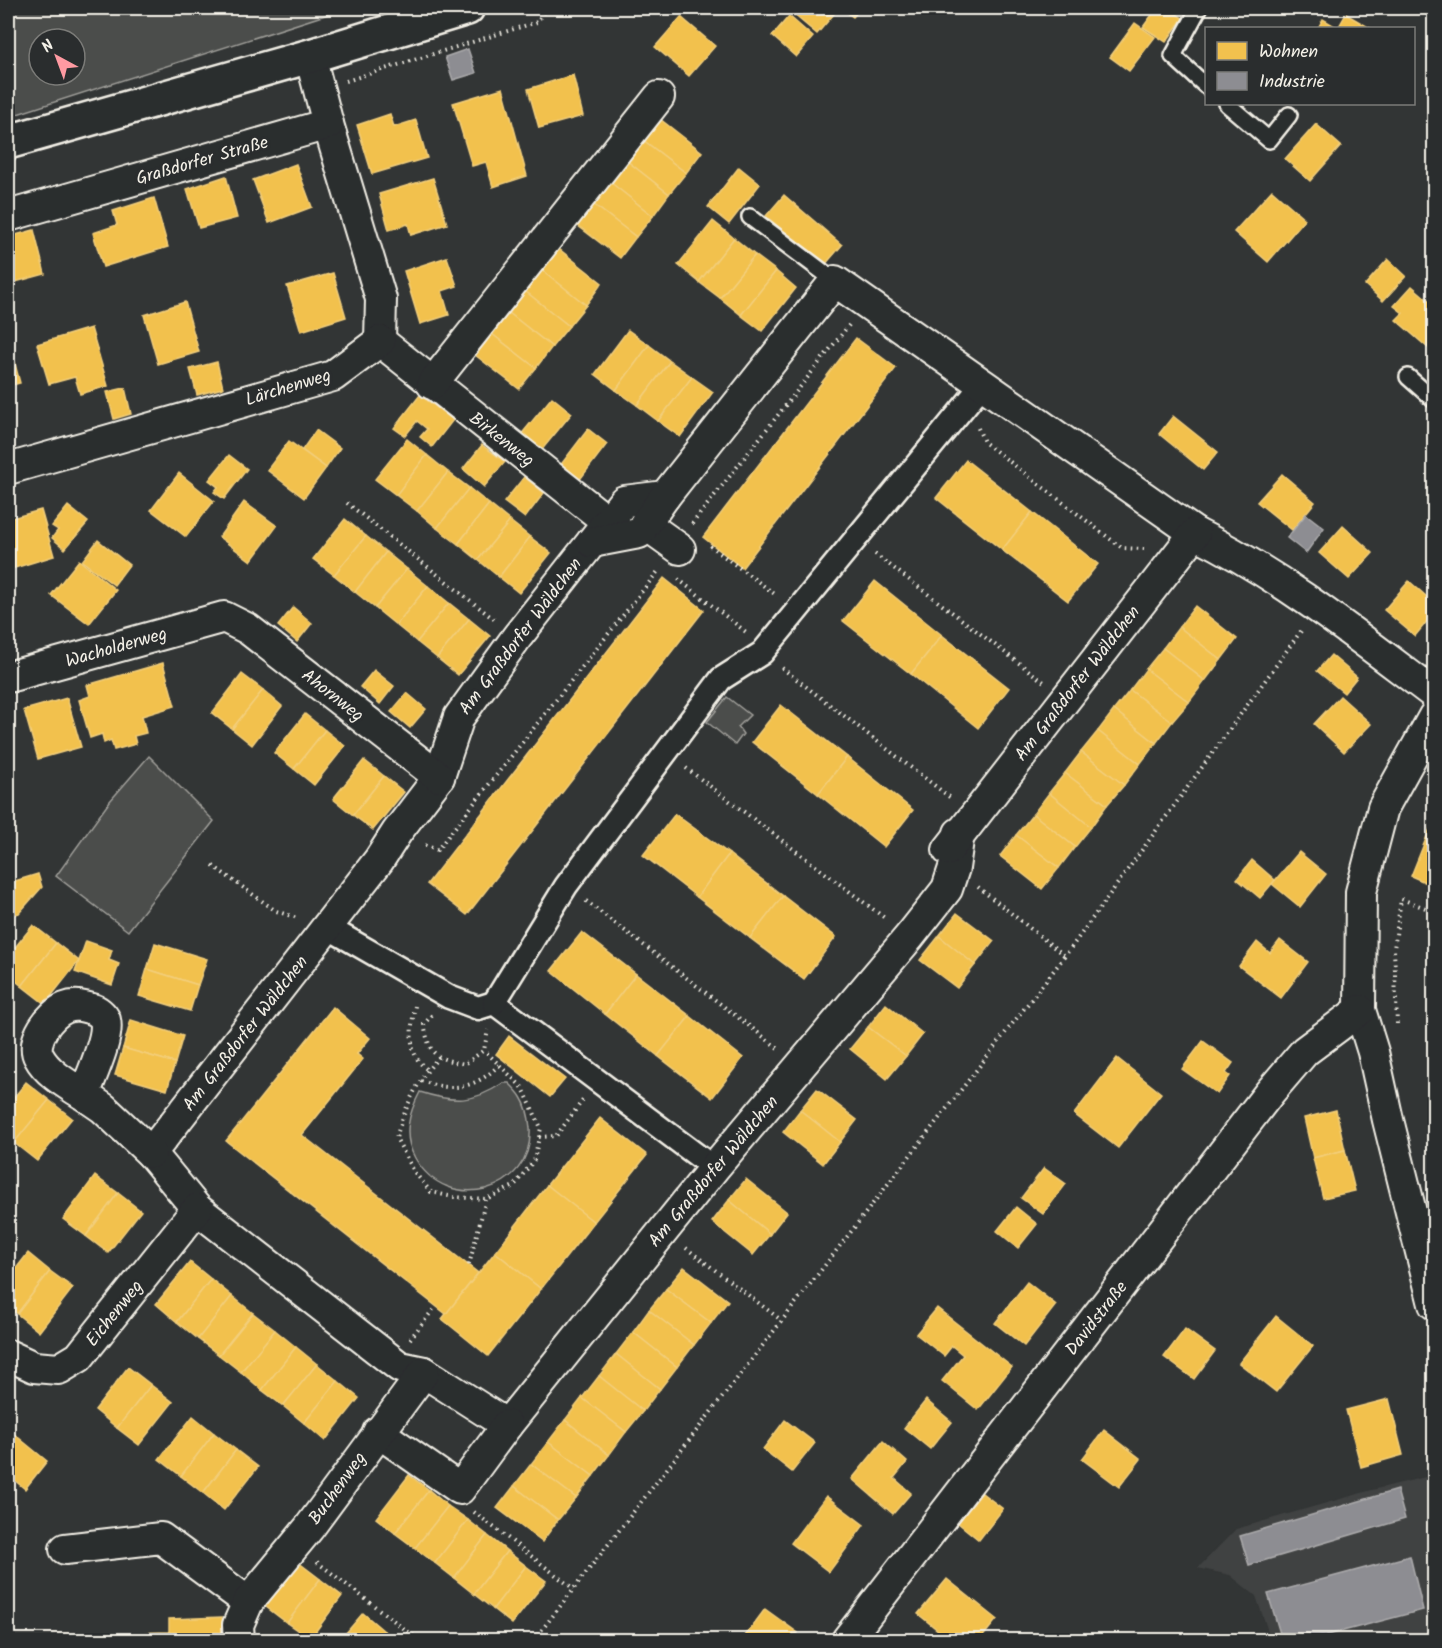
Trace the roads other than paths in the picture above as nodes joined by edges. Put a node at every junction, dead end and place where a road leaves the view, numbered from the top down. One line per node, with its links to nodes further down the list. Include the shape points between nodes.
1 (466, 8): 3 (street)
2 (1199, 8): 4 (lane, via 1173,56)
3 (310, 56): 8 (street); 9 (street)
4 (1205, 85)
5 (659, 97): 15 (street)
6 (1228, 105): 7 (lane, via 1269,140)
7 (1289, 115)
8 (328, 124): 10 (street, Graßdorfer Straße); 13 (street, via 381,300)
9 (8, 142)
10 (8, 216)
11 (750, 217): 12 (lane)
12 (836, 281): 16 (street); 19 (street, Am Graßdorfer Wäldchen, via 665,496 624,501)
13 (380, 341): 15 (street, Birkenweg); 18 (street, Lärchenweg, via 333,376)
14 (1408, 377): 17 (lane)
15 (432, 384): 19 (street, Birkenweg)
16 (975, 394): 20 (street); 30 (street, via 764,650 721,679 567,886)
17 (1434, 400)
18 (8, 469)
19 (617, 531): 21 (street, Birkenweg); 26 (street, Am Graßdorfer Wäldchen, via 517,637 459,717)
20 (1195, 533): 24 (street, via 1237,554 1320,608); 27 (street, Am Graßdorfer Wäldchen)
21 (683, 554)
22 (224, 617): 23 (street, Wacholderweg); 26 (street, Ahornweg, via 248,629)
23 (8, 677)
24 (1434, 694)
25 (1434, 716): 31 (street, via 1383,808 1361,892)
26 (439, 777): 28 (street, Am Graßdorfer Wäldchen)
27 (966, 825): 29 (street, Am Graßdorfer Wäldchen, via 929,877); 29 (street, Am Graßdorfer Wäldchen, via 947,889)
28 (327, 927): 30 (street, via 449,997 478,1008); 33 (street, Am Graßdorfer Wäldchen)
29 (916, 928): 34 (street, Am Graßdorfer Wäldchen)
30 (494, 1003): 34 (street)
31 (1360, 1010): 36 (street); 44 (street, Davidstraße, via 1305,1051 1270,1092)
32 (84, 1095): 33 (street)
33 (152, 1154): 35 (street)
34 (714, 1167): 39 (street, Am Graßdorfer Wäldchen)
35 (197, 1209): 37 (street, Eichenweg, via 79,1357 59,1369 34,1367); 38 (street, via 393,1361)
36 (1434, 1304)
37 (8, 1355)
38 (424, 1372): 39 (street); 40 (street, Buchenweg)
39 (507, 1425): 40 (street, Am Graßdorfer Wäldchen, via 460,1489)
40 (378, 1432): 42 (street, Buchenweg)
41 (65, 1549): 42 (street, via 161,1538)
42 (248, 1602): 43 (street, Buchenweg, via 238,1625)
43 (239, 1641)
44 (847, 1641)

